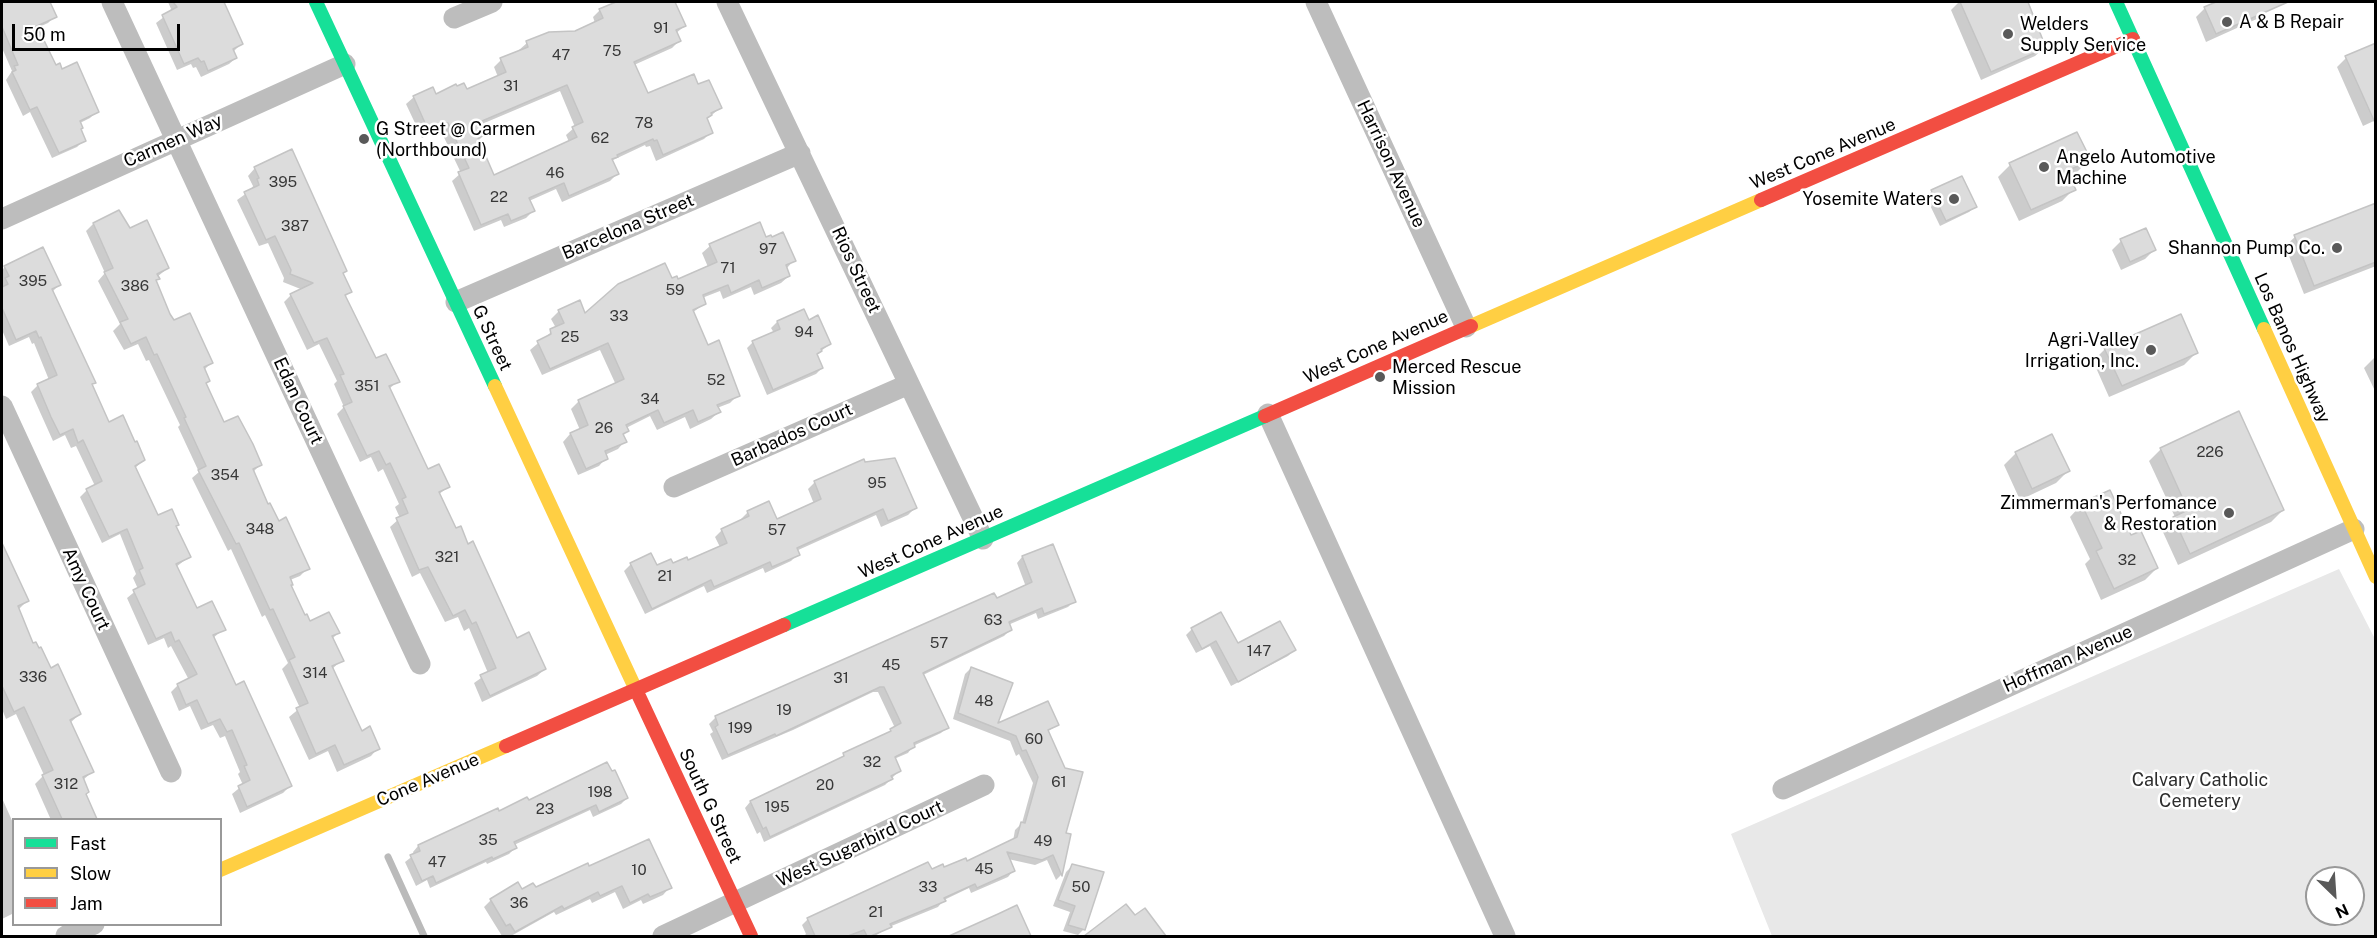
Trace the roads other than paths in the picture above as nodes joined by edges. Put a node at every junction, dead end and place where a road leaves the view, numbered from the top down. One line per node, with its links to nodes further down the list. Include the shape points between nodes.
1 (112, 2): 10 (street, Edan Court)
2 (316, 2): 9 (main road, G Street)
3 (492, 2): 7 (street)
4 (727, 2): 11 (street, Rios Street)
5 (1316, 2): 14 (street, Harrison Avenue)
6 (2116, 2): 8 (main road, Los Banos Highway)
7 (454, 18)
8 (2133, 39): 14 (main road, West Cone Avenue); 19 (main road, Los Banos Highway)
9 (345, 64): 10 (street, Carmen Way); 13 (main road, G Street)
10 (177, 139): 12 (street, Carmen Way); 22 (street, Edan Court)
11 (800, 153): 13 (street, Barcelona Street); 15 (street, Rios Street)
12 (2, 219)
13 (456, 302): 23 (main road, G Street)
14 (1466, 327): 17 (main road, West Cone Avenue)
15 (909, 384): 18 (street, Barbados Court); 20 (street, Rios Street)
16 (2, 406): 24 (street, Amy Court)
17 (1268, 414): 20 (main road, West Cone Avenue); 33 (street)
18 (674, 487)
19 (2354, 529): 21 (main road, Los Banos Highway); 26 (street, Hoffman Avenue)
20 (983, 539): 23 (main road, West Cone Avenue)
21 (2376, 577)
22 (420, 664)
23 (636, 690): 27 (main road, Cone Avenue); 28 (main road, South G Street)
24 (171, 772)
25 (984, 785): 28 (street, West Sugarbird Court)
26 (1783, 789)
27 (222, 869)
28 (735, 902): 31 (street, West Sugarbird Court); 32 (main road, South G Street)
29 (89, 926): 30 (street)
30 (66, 936)
31 (663, 936)
32 (752, 936)
33 (1505, 936)

